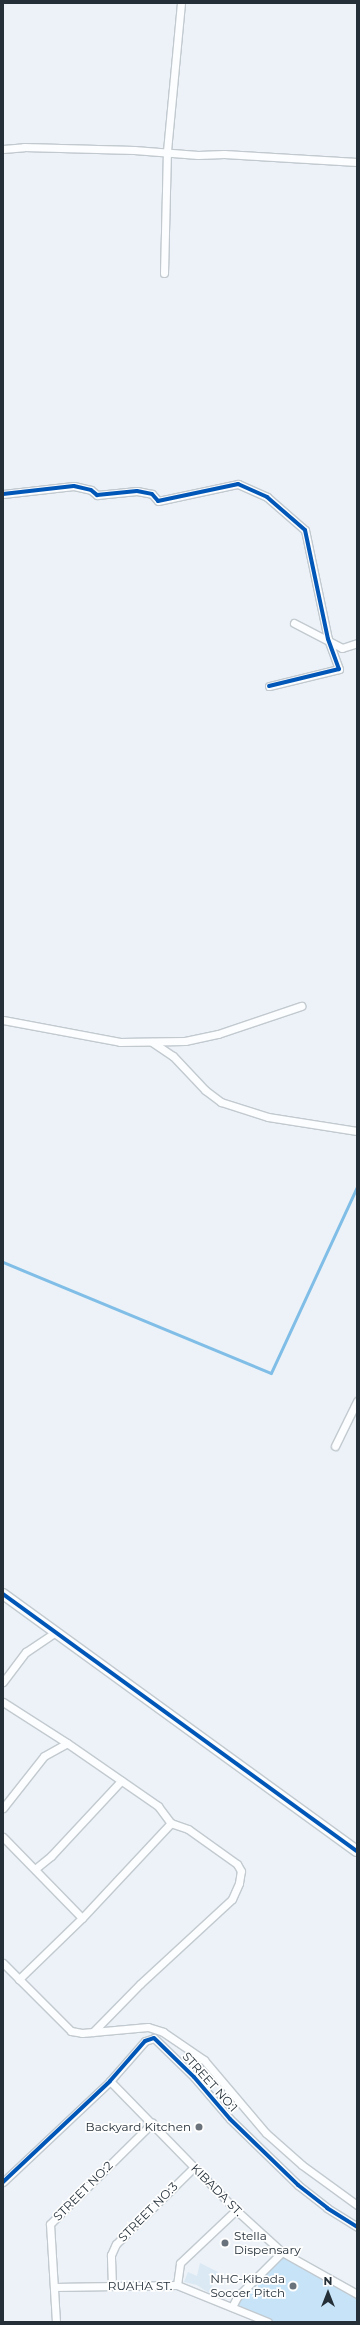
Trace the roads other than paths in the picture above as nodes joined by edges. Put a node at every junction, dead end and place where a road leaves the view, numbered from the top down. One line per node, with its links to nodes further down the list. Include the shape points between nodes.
1 (181, 3): 3 (street)
2 (3, 150): 3 (street, via 24,147)
3 (167, 151): 4 (street, via 198,156 224,154); 5 (street)
4 (357, 162)
5 (164, 273)
6 (3, 494): 8 (street, via 74,486 91,490 97,495 137,491 152,494 158,501 185,493 238,484 267,497 305,530)
7 (294, 623): 8 (street)
8 (328, 639): 9 (street, via 342,648); 10 (street, via 339,669)
9 (357, 643)
10 (269, 686)
11 (301, 1006): 13 (street, via 218,1034 185,1041)
12 (3, 1020): 13 (street, via 88,1038 120,1042)
13 (150, 1041): 14 (street, via 173,1056 220,1102 268,1117)
14 (357, 1131)
15 (357, 1401): 16 (street)
16 (335, 1446)
17 (3, 1594): 18 (street)
18 (56, 1632): 19 (street, via 26,1652); 26 (street)
19 (3, 1682)
20 (3, 1702): 21 (street)
21 (67, 1743): 22 (street); 23 (street, via 44,1756)
22 (121, 1781): 24 (street, via 158,1806); 27 (street)
23 (3, 1808)
24 (172, 1823): 28 (street); 31 (street, via 188,1829 237,1864 241,1871 239,1882 232,1899 140,1984)
25 (3, 1837): 27 (street)
26 (357, 1851)
27 (35, 1869): 28 (street)
28 (82, 1918): 30 (street)
29 (3, 1963): 30 (street)
30 (19, 1979): 31 (street, via 71,2030)
31 (94, 2032): 36 (street, via 148,2027 164,2032 204,2060 266,2133 296,2160)
32 (110, 2081): 33 (street, KIBADA ST.); 35 (street, STREET NO:1); 38 (street, STREET NO:1, via 145,2041 154,2038 194,2077 230,2119 298,2185)
33 (152, 2123): 34 (street, KIBADA ST.); 42 (street, STREET NO:2, via 50,2224)
34 (194, 2167): 37 (street, KIBADA ST.); 41 (street, STREET NO:3, via 116,2244 111,2255)
35 (3, 2182)
36 (357, 2205)
37 (236, 2210): 39 (street, KIBADA ST.); 40 (street, via 180,2263)
38 (357, 2227)
39 (282, 2252): 43 (street, KIBADA ST.); 44 (street, via 237,2297)
40 (177, 2285): 41 (street, RUAHA ST.); 44 (street, RUAHA ST.)
41 (112, 2286): 42 (street, RUAHA ST.)
42 (54, 2287): 45 (street, STREET NO:2)
43 (357, 2294)
44 (232, 2307): 46 (street, RUAHA ST.)
45 (56, 2322)
46 (268, 2322)

